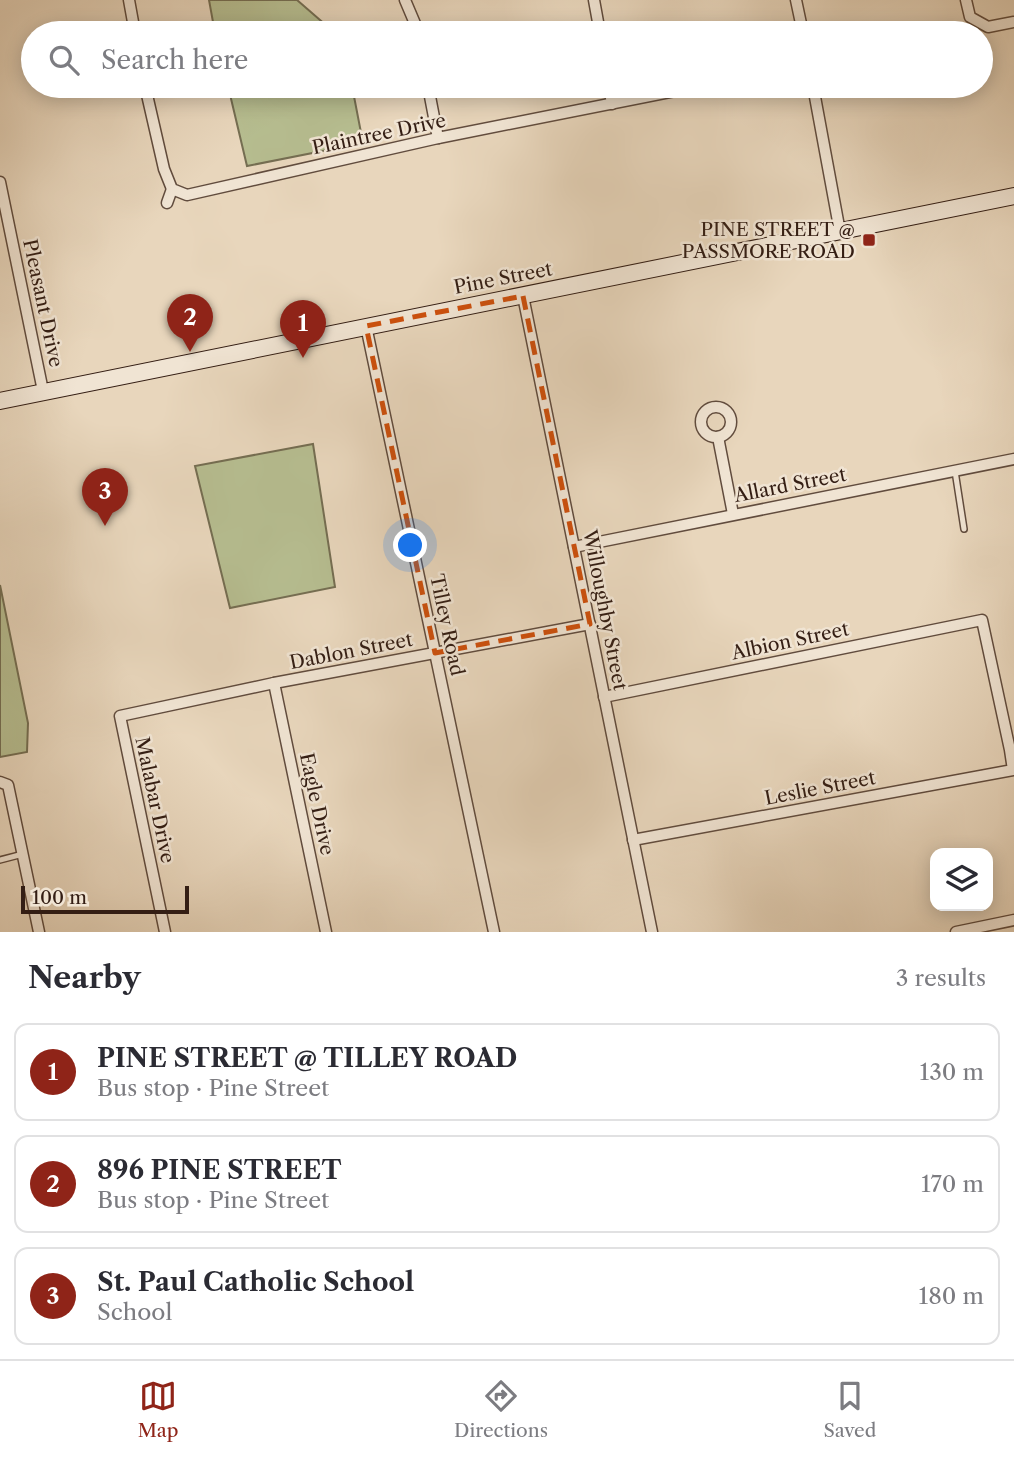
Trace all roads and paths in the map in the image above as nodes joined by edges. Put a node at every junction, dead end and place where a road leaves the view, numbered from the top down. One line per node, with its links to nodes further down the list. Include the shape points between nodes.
1 (129, 0): 6 (street)
2 (405, 0): 7 (street)
3 (594, 0): 8 (street)
4 (796, 0): 9 (street)
5 (966, 0): 10 (street, via 970,17)
6 (133, 21)
7 (414, 21)
8 (598, 21)
9 (800, 21)
10 (977, 21)
11 (1014, 22): 12 (street)
12 (993, 26)
13 (148, 98): 21 (street)
14 (430, 98): 19 (street)
15 (611, 98): 18 (street)
16 (641, 98): 18 (street, Plaintree Drive)
17 (815, 98): 25 (street)
18 (612, 104): 19 (street, Plaintree Drive)
19 (438, 138): 21 (street, Plaintree Drive, via 187,195)
20 (0, 182): 24 (street, Pleasant Drive)
21 (172, 189): 23 (street)
22 (1014, 196): 25 (street, Pine Street)
23 (167, 203)
24 (5, 232): 28 (street, Pleasant Drive)
25 (840, 232): 26 (street, Pine Street)
26 (523, 296): 27 (street, Pine Street); 35 (street, Willoughby Street)
27 (366, 326): 28 (street, Pine Street); 37 (street, Tilley Road)
28 (43, 391): 29 (street, Pine Street)
29 (0, 401)
30 (718, 437): 33 (street)
31 (1014, 459): 32 (street, Allard Street)
32 (955, 471): 33 (street, Allard Street); 34 (lane)
33 (733, 514): 35 (street, Allard Street)
34 (964, 529)
35 (574, 547): 36 (street, Willoughby Street)
36 (590, 624): 37 (street, Dablon Street); 39 (street, Willoughby Street)
37 (435, 653): 38 (street, Dablon Street); 50 (street, Tilley Road)
38 (274, 683): 40 (street, Dablon Street); 49 (street, Eagle Drive)
39 (604, 697): 41 (street, Albion Street, via 982,620); 43 (street, Willoughby Street)
40 (120, 716): 48 (street, Malabar Drive)
41 (1013, 770): 43 (street, Leslie Street)
42 (4, 783): 44 (street)
43 (634, 840): 51 (street, Willoughby Street)
44 (23, 855): 45 (lane); 47 (street)
45 (0, 860)
46 (1014, 920): 52 (street)
47 (39, 932)
48 (165, 932)
49 (326, 932)
50 (494, 932)
51 (652, 932)
52 (956, 932)

